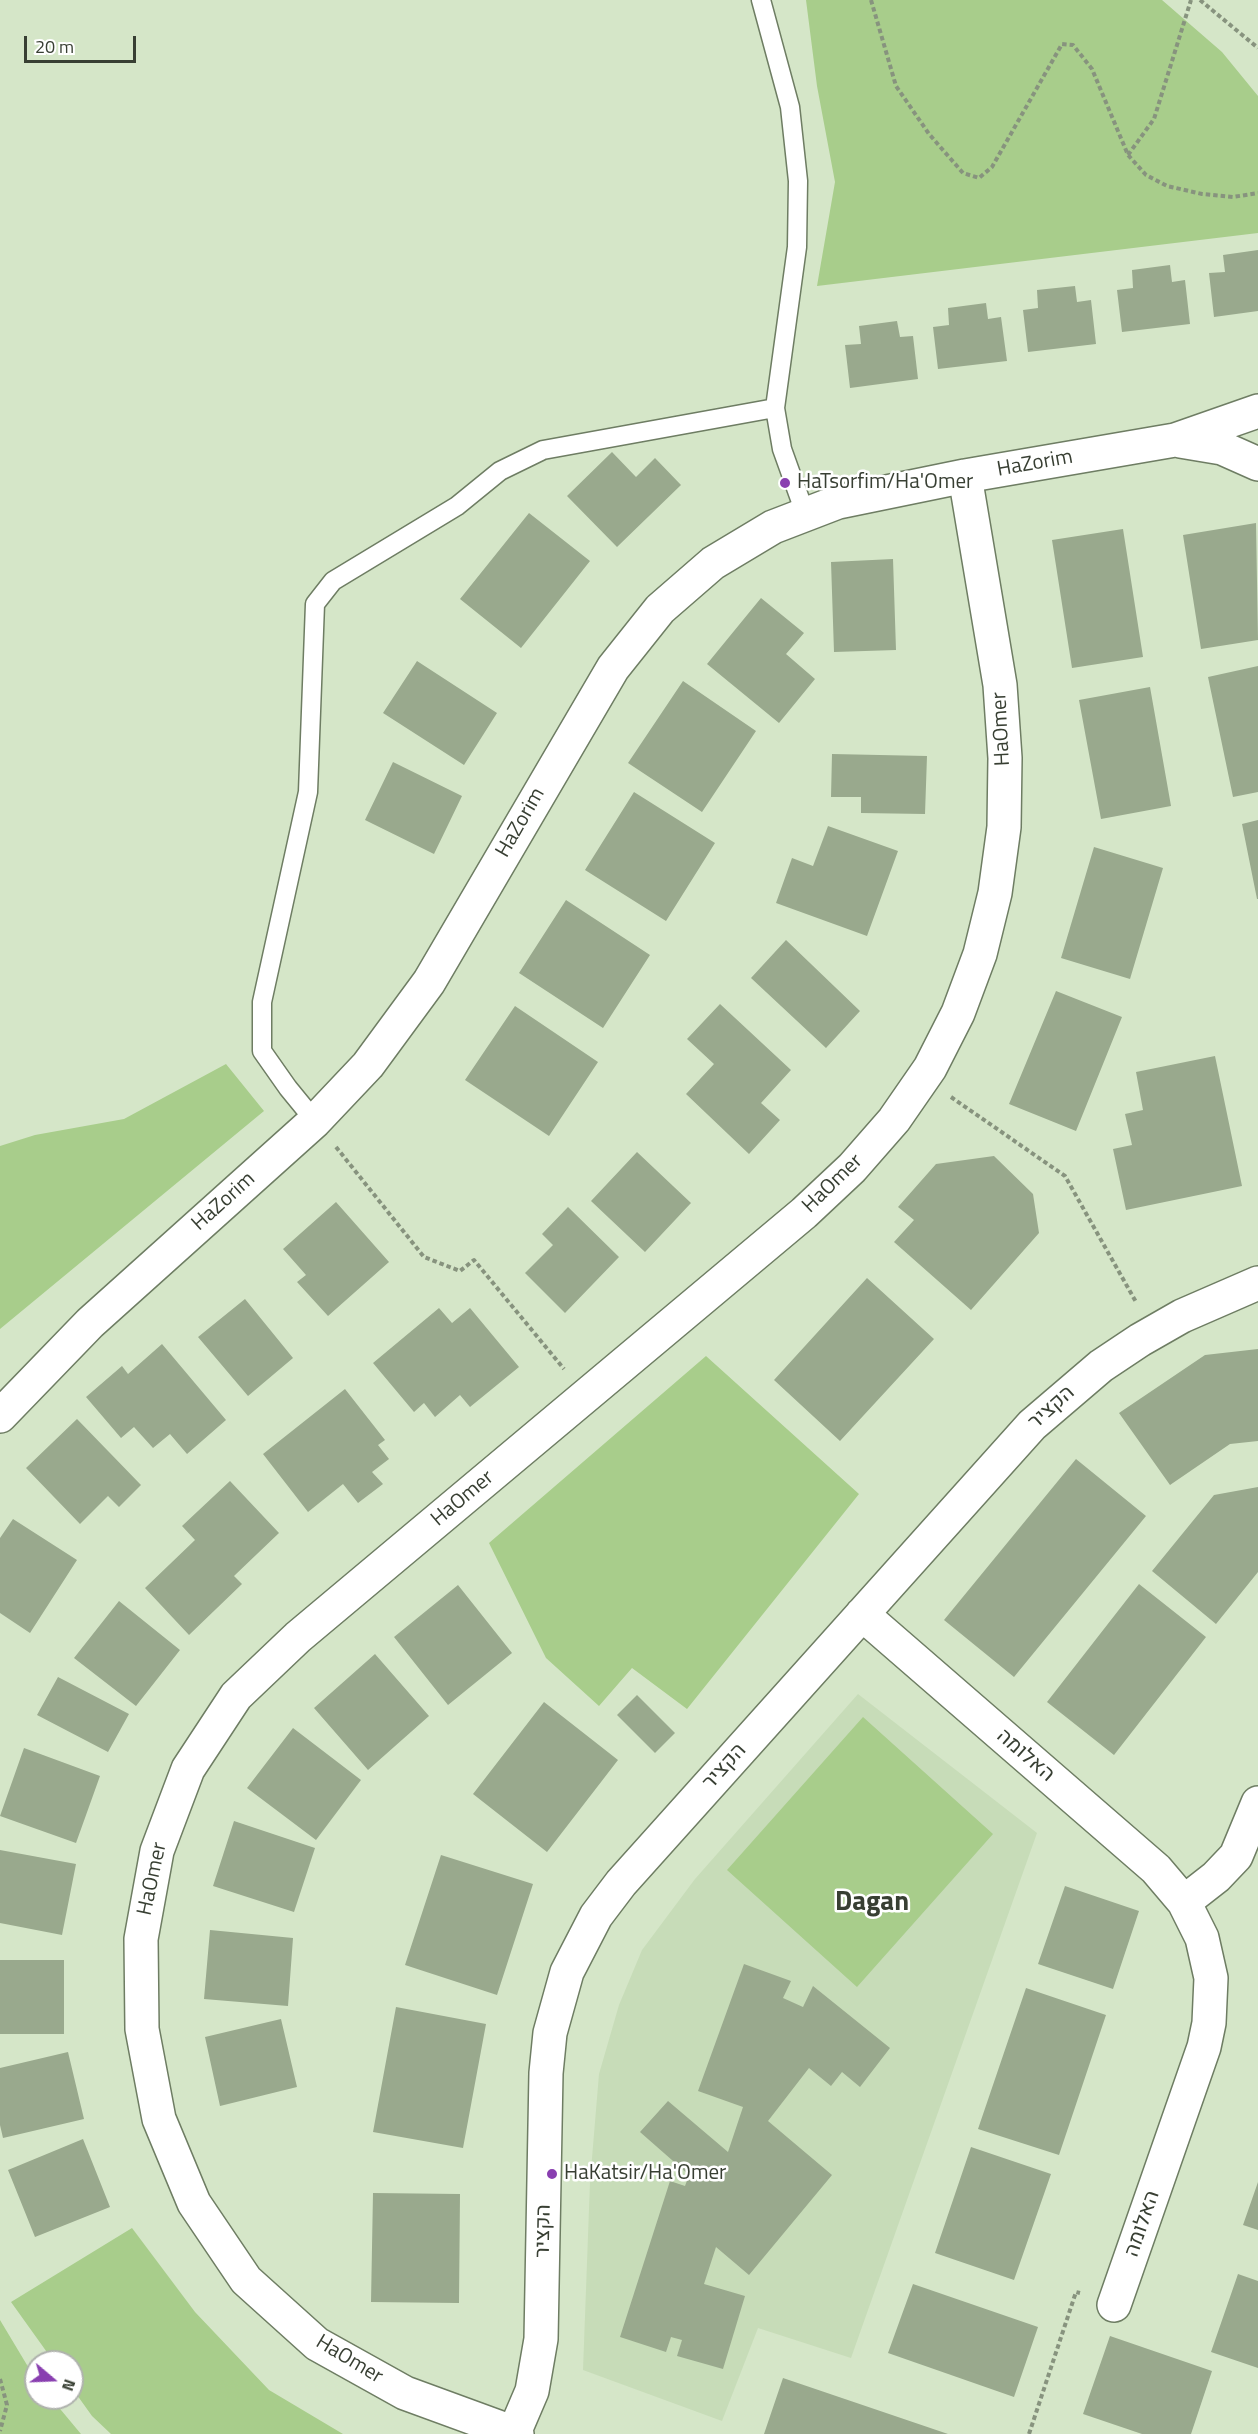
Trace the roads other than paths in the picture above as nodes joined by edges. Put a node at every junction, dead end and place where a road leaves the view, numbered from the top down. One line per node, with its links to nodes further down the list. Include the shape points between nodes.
1 (761, 0): 2 (lane, via 790,107 798,182 797,247)
2 (775, 408): 7 (lane, via 782,449); 8 (lane, via 543,450 500,471 457,506 333,581 315,604 308,792 262,1002 262,1050)
3 (1258, 411): 4 (street)
4 (1163, 443): 5 (street, via 1209,445); 6 (street, HaZorim)
5 (1258, 464)
6 (965, 476): 7 (street, HaZorim, via 873,493); 15 (street, HaOmer, via 1000,685 1004,827 995,893 980,954 958,1013 923,1078 894,1120 852,1168 804,1213 298,1637 236,1696 184,1779 157,1851 141,1939 142,2030 159,2119 194,2203 246,2280 317,2344 405,2393)
7 (805, 513): 8 (street, HaZorim, via 742,543 713,562 660,609 636,637 590,702 415,1003 368,1065)
8 (315, 1121): 10 (street, HaZorim, via 90,1323)
9 (1258, 1283): 11 (street, הקציר, via 1153,1332 1101,1366 1032,1425)
10 (1, 1413)
11 (862, 1614): 13 (street, האלומה, via 1156,1869); 15 (street, הקציר, via 621,1883 575,1953 550,2033 541,2339 532,2391)
12 (1258, 1803): 13 (street, via 1236,1856)
13 (1184, 1902): 14 (street, האלומה, via 1208,1957 1209,2023 1196,2072)
14 (1114, 2305)
15 (516, 2434)

